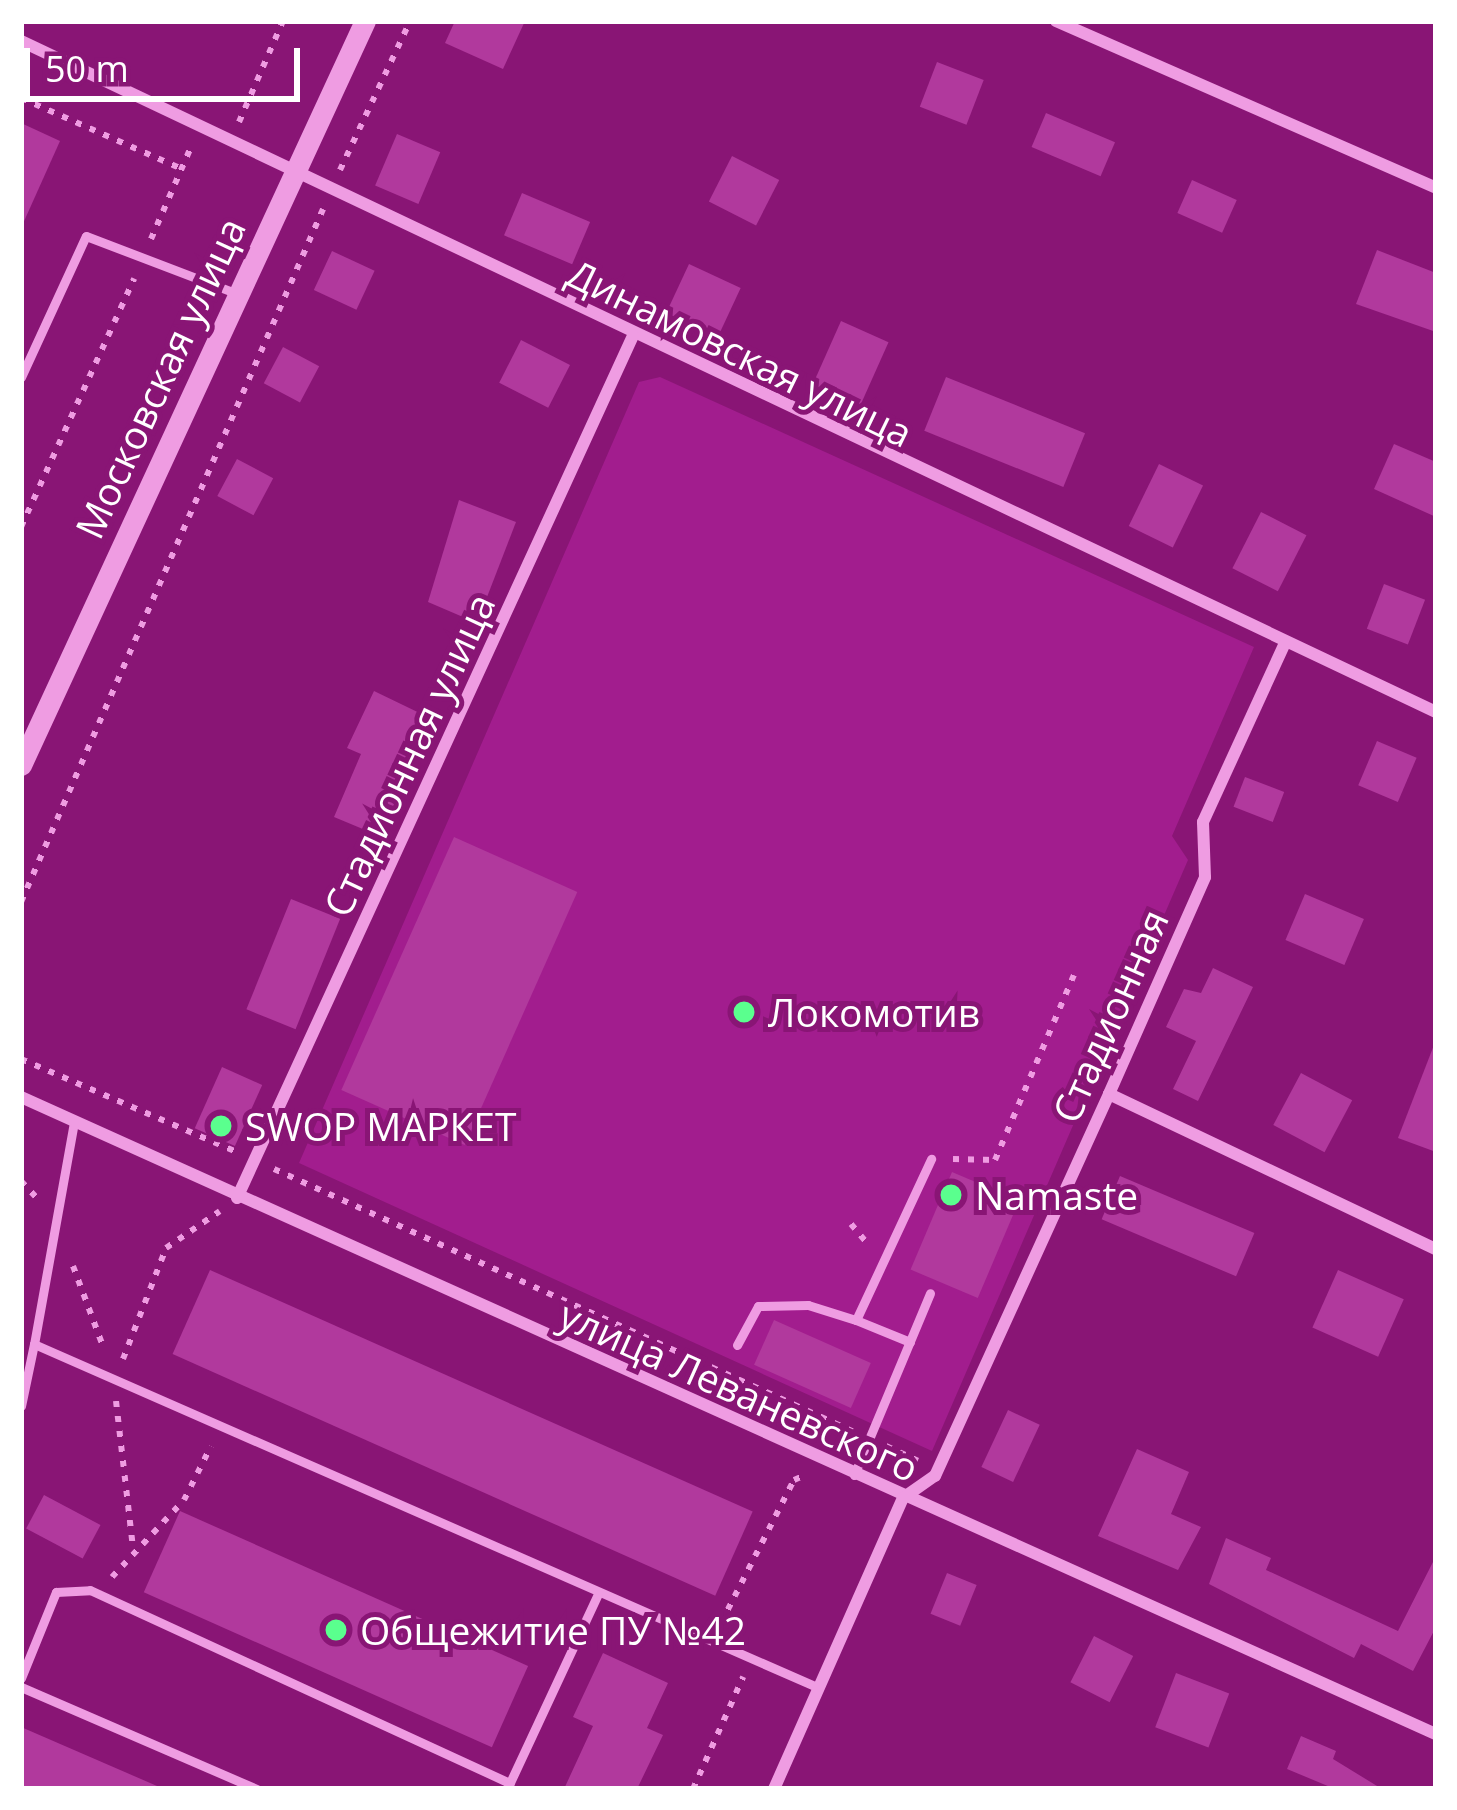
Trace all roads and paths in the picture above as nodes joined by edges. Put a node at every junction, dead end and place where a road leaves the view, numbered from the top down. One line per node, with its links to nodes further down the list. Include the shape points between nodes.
1 (284, 21): 8 (path, via 239,121)
2 (365, 21): 10 (street, Московская улица)
3 (410, 21): 11 (path)
4 (1056, 21): 12 (street)
5 (21, 40): 7 (street, Динамовская улица)
6 (21, 98): 9 (path)
7 (200, 124): 8 (street, Динамовская улица); 9 (path)
8 (220, 133): 10 (street, Динамовская улица)
9 (182, 169): 13 (path)
10 (297, 169): 11 (street, Динамовская улица); 14 (street, Московская улица)
11 (332, 187): 15 (street, Динамовская улица); 21 (path)
12 (1436, 188)
13 (143, 258): 14 (lane); 16 (lane, via 86,236); 17 (path)
14 (238, 294): 20 (street, Московская улица)
15 (634, 336): 18 (street, Динамовская улица); 28 (street, Стадионная улица)
16 (21, 377)
17 (21, 527)
18 (1284, 645): 19 (street, Динамовская улица); 24 (street, Стадионная, via 1203,822 1205,877)
19 (1436, 712)
20 (21, 765)
21 (21, 902)
22 (1074, 975): 27 (path, via 994,1160)
23 (21, 1059): 28 (path)
24 (1108, 1094): 32 (street); 43 (street, Стадионная)
25 (21, 1097): 26 (street, улица Леваневского)
26 (74, 1122): 30 (street, улица Леваневского); 31 (lane)
27 (931, 1159): 34 (lane)
28 (256, 1160): 30 (street, Стадионная улица); 41 (path)
29 (21, 1181): 31 (path)
30 (237, 1198): 38 (path, via 166,1248); 42 (street, улица Леваневского)
31 (56, 1220): 36 (lane); 38 (path)
32 (1436, 1250)
33 (930, 1293): 35 (lane)
34 (856, 1320): 35 (lane); 37 (lane, via 808,1305 758,1306)
35 (910, 1342): 41 (lane)
36 (34, 1344): 38 (lane); 39 (lane)
37 (736, 1345)
38 (116, 1380): 40 (lane); 46 (path, via 116,1443)
39 (21, 1406)
40 (221, 1427): 46 (path, via 184,1500); 47 (lane)
41 (870, 1439): 43 (path); 44 (lane)
42 (829, 1464): 44 (street, улица Леваневского); 49 (path, via 794,1480)
43 (938, 1470): 45 (street, Стадионная)
44 (854, 1475): 45 (street, улица Леваневского)
45 (903, 1498): 52 (street, Стадионная); 53 (street, улица Леваневского)
46 (133, 1549): 48 (path)
47 (598, 1594): 49 (lane); 54 (lane)
48 (104, 1596): 51 (lane, via 56,1592); 54 (lane)
49 (711, 1642): 50 (lane)
50 (750, 1660): 52 (lane); 56 (path)
51 (21, 1683): 55 (lane)
52 (819, 1688): 57 (street, Стадионная)
53 (1436, 1734)
54 (509, 1786)
55 (256, 1789)
56 (693, 1789)
57 (774, 1789)

